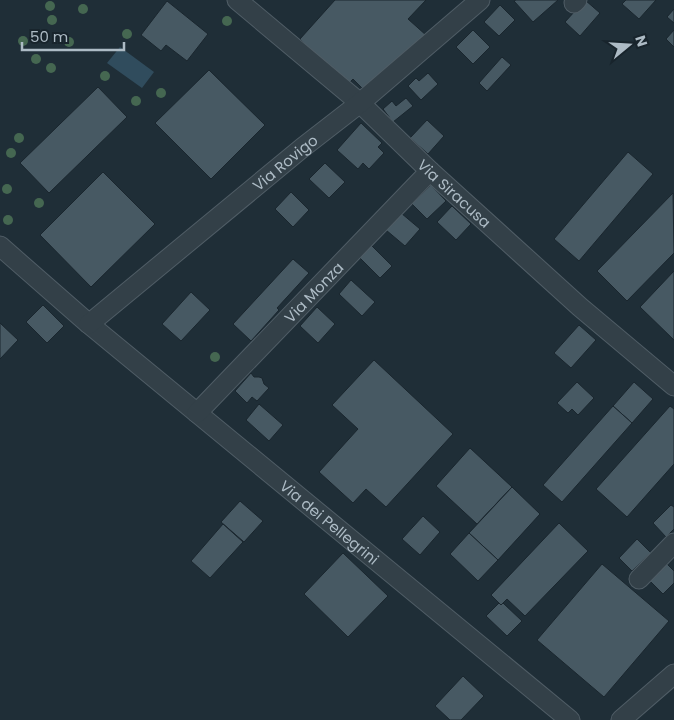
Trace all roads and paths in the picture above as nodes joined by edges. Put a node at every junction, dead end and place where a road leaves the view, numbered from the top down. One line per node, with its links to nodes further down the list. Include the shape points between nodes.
1 (237, 0): 3 (street, Via Siracusa)
2 (480, 0): 3 (street, Via Rovigo)
3 (360, 103): 4 (street, Via Siracusa); 6 (street, Via Rovigo)
4 (430, 170): 7 (street, Via Siracusa, via 580,307); 8 (street, Via Monza)
5 (0, 246): 6 (street, Via dei Pellegrini)
6 (89, 324): 8 (street, Via dei Pellegrini)
7 (674, 386)
8 (197, 413): 12 (street, Via dei Pellegrini)
9 (674, 543): 10 (street)
10 (638, 579)
11 (674, 674): 13 (street)
12 (570, 720)
13 (621, 720)

